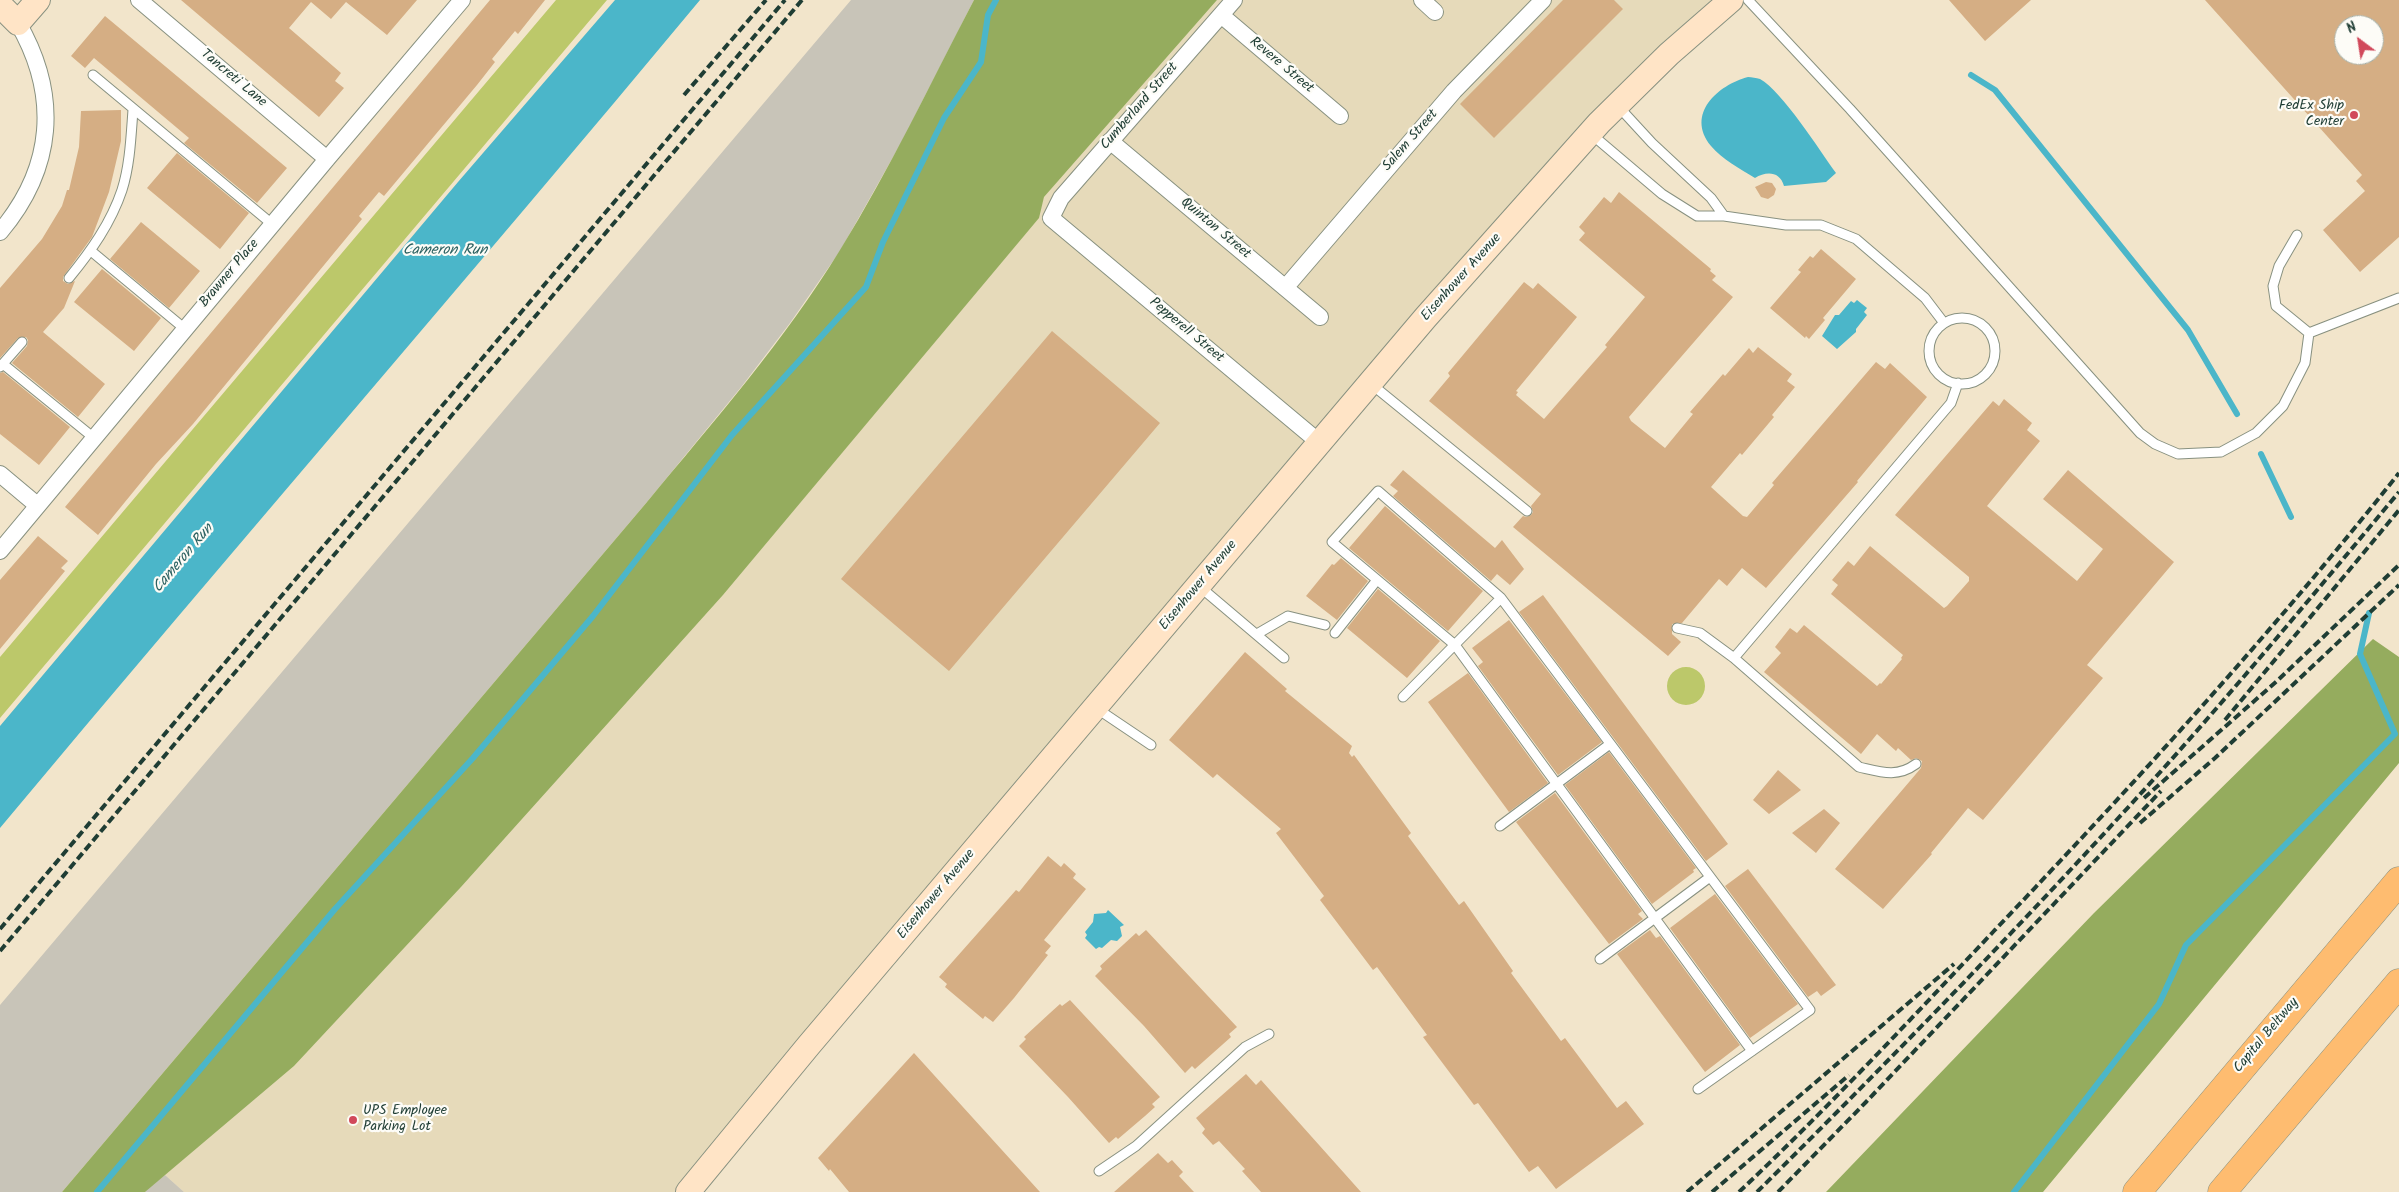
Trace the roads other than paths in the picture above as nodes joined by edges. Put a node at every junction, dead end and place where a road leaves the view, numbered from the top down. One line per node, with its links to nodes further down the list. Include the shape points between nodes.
1 (38, 0): 12 (main road)
2 (139, 0): 19 (street, Tancreti Lane)
3 (1234, 0): 11 (street, Cumberland Street)
4 (1422, 0): 10 (street)
5 (1543, 0): 27 (street, Salem Street, via 1454,91)
6 (1731, 0): 14 (main road, Eisenhower Avenue)
7 (1748, 0): 32 (lane, via 2140,433 2155,444 2178,454 2221,452 2256,433 2283,406 2305,363)
8 (456, 2): 19 (street, Brawner Place)
9 (0, 5): 12 (main road)
10 (1435, 12)
11 (1221, 15): 16 (street, Revere Street); 18 (street, Cumberland Street)
12 (18, 23): 23 (street, via 42,82 46,131 32,183 22,204)
13 (93, 75): 15 (lane)
14 (1617, 105): 17 (main road, Eisenhower Avenue); 20 (lane, via 1711,198)
15 (134, 110): 22 (lane); 25 (lane, via 122,189)
16 (1340, 116)
17 (1590, 132): 20 (lane, via 1662,194 1697,216); 35 (main road, Eisenhower Avenue)
18 (1110, 142): 21 (street, Cumberland Street, via 1061,198); 27 (street, Quinton Street)
19 (326, 159): 22 (street, Brawner Place)
20 (1724, 216): 30 (lane, via 1786,225 1821,225 1856,239 1925,298)
21 (1051, 218): 38 (street, Pepperell Street)
22 (272, 224): 31 (street, Brawner Place)
23 (0, 232)
24 (2297, 235): 32 (lane, via 2279,266 2273,286 2276,306)
25 (91, 251): 26 (lane); 31 (lane)
26 (69, 278)
27 (1285, 288): 29 (street, Quinton Street)
28 (2399, 298): 32 (lane)
29 (1320, 317)
30 (1944, 323): 36 (lane, via 1930,339 1930,360 1942,378); 36 (lane, via 1954,318 1976,320 1985,326 1995,346 1991,368 1983,376 1974,382)
31 (185, 329): 37 (street, Brawner Place)
32 (2309, 333)
33 (22, 342): 34 (lane)
34 (2, 366): 37 (lane)
35 (1370, 383): 38 (main road, Eisenhower Avenue); 41 (lane)
36 (1958, 383): 52 (lane, via 1951,403)
37 (94, 438): 40 (street, Brawner Place)
38 (1320, 443): 44 (main road, Eisenhower Avenue)
39 (0, 474): 40 (street)
40 (38, 505): 42 (street, Brawner Place)
41 (1527, 511)
42 (0, 551)
43 (1377, 580): 45 (lane, via 1332,542 1378,491); 48 (lane); 50 (lane)
44 (1199, 586): 49 (lane); 54 (main road, Eisenhower Avenue)
45 (1501, 598): 50 (lane); 55 (lane)
46 (1325, 625): 49 (lane, via 1288,616)
47 (1677, 628): 52 (lane, via 1700,633)
48 (1335, 633)
49 (1257, 634): 51 (lane)
50 (1455, 645): 53 (lane); 58 (lane)
51 (1284, 658)
52 (1734, 658): 57 (lane, via 1859,767 1886,773 1906,772)
53 (1403, 697)
54 (1096, 708): 56 (lane); 71 (main road, Eisenhower Avenue)
55 (1610, 744): 58 (lane); 61 (lane)
56 (1151, 745)
57 (1916, 764)
58 (1557, 784): 59 (lane); 63 (lane)
59 (1500, 826)
60 (2399, 874): 65 (highway)
61 (1710, 877): 63 (lane); 68 (lane, via 1810,1010)
62 (2399, 881): 65 (highway, Capital Beltway)
63 (1655, 917): 64 (lane); 68 (lane)
64 (1600, 959)
65 (2326, 966): 72 (highway, Capital Beltway)
66 (2399, 983): 73 (highway)
67 (1269, 1034): 70 (lane, via 1245,1047 1136,1146)
68 (1752, 1050): 69 (lane)
69 (1698, 1089)
70 (1098, 1171)
71 (688, 1192)
72 (2136, 1192)
73 (2222, 1192)

